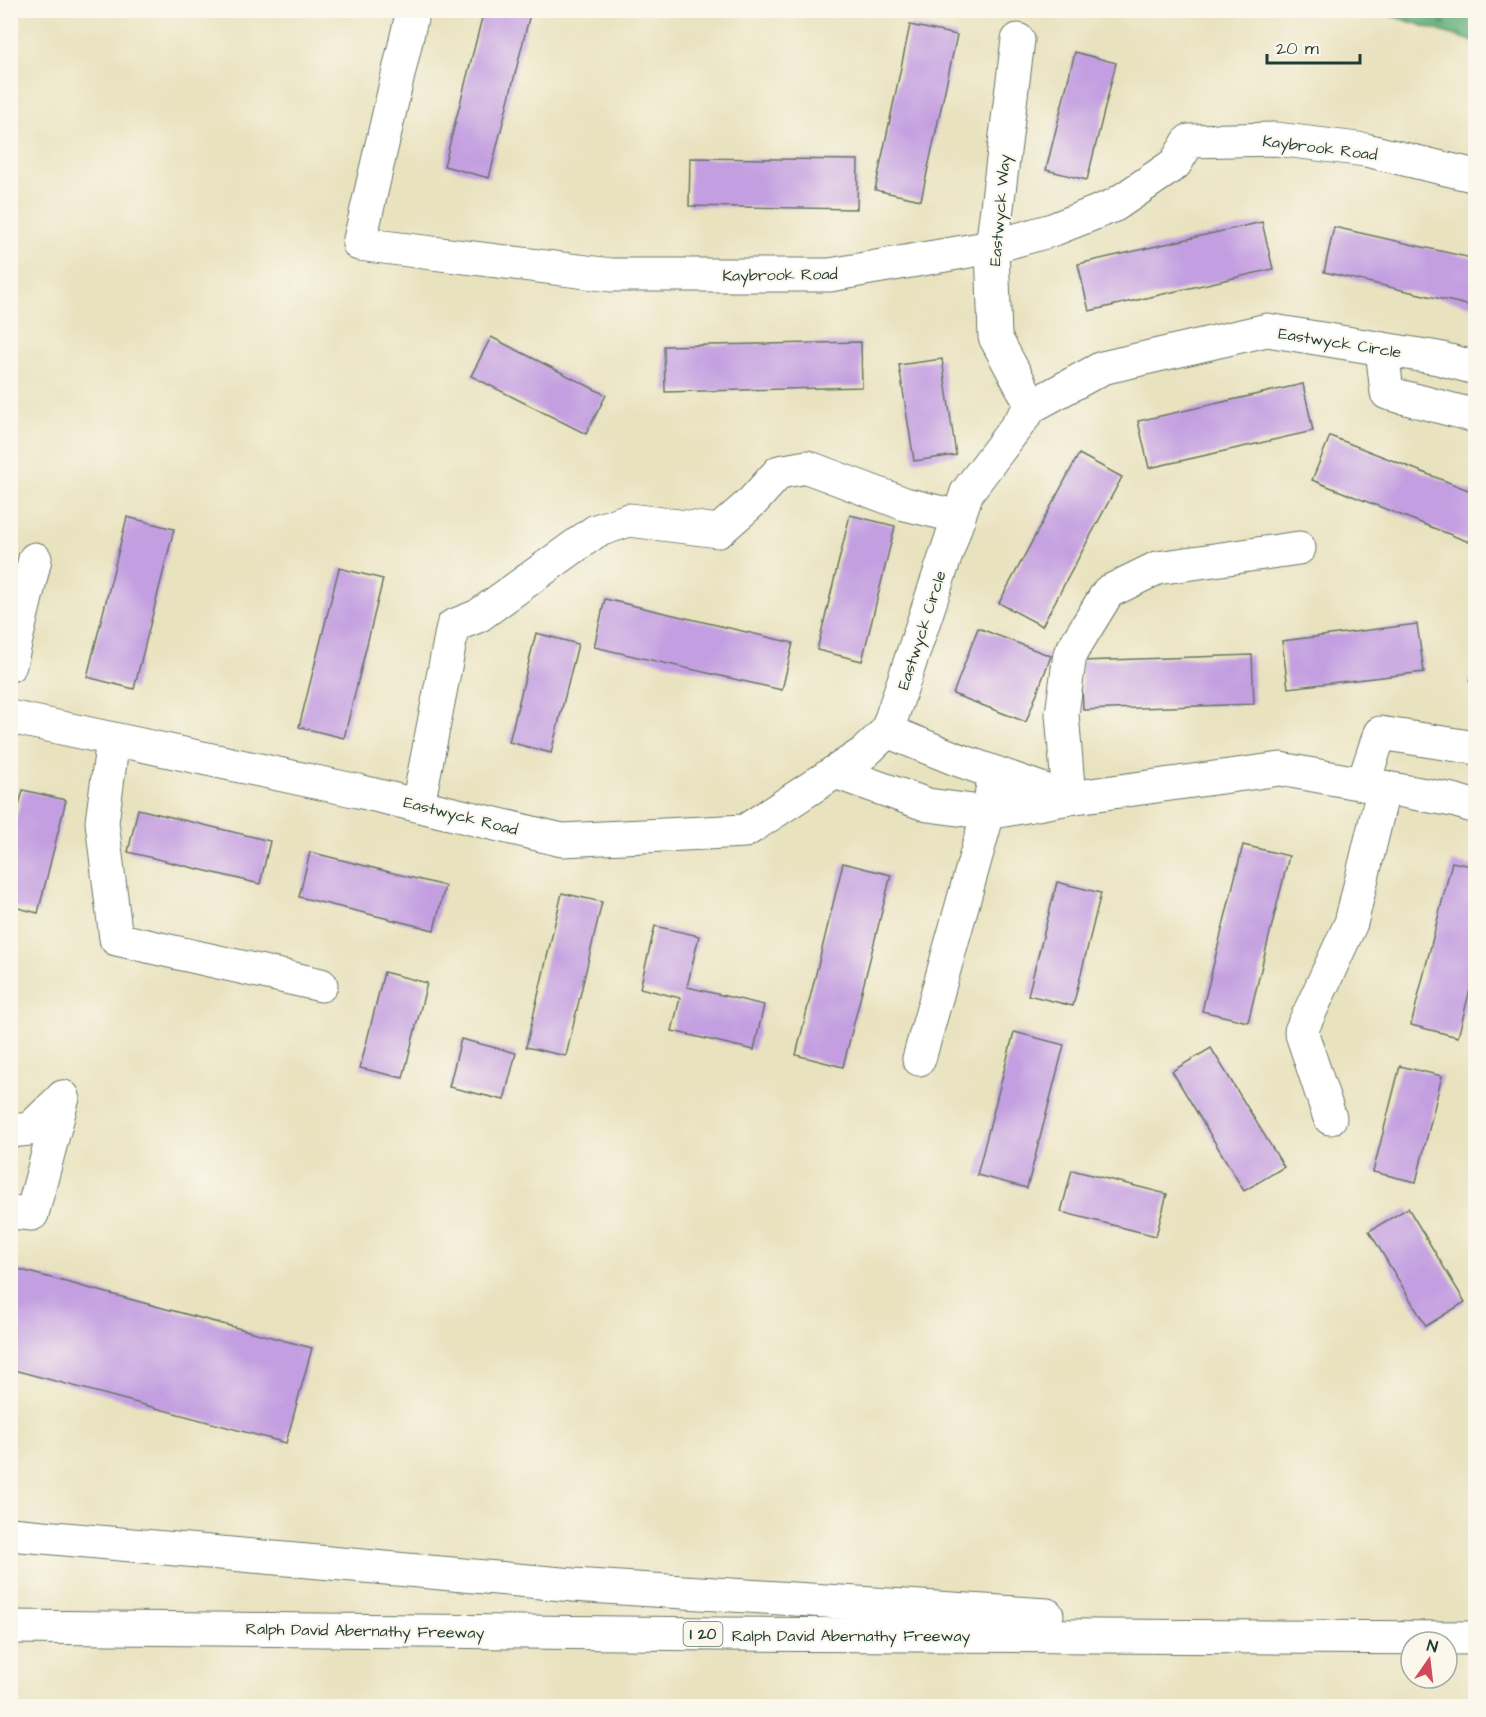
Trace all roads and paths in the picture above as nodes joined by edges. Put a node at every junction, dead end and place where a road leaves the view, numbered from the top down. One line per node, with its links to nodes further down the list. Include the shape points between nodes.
1 (413, 10): 4 (main road, Kaybrook Road, via 359,244 611,275 830,275)
2 (1018, 40): 4 (main road, Eastwyck Way)
3 (1476, 176): 4 (main road, Kaybrook Road, via 1366,150 1288,140 1189,141 1175,164 1115,206)
4 (992, 247): 7 (main road, Eastwyck Way, via 995,337)
5 (1382, 349): 6 (main road, Eastwyck Circle); 7 (main road, Eastwyck Circle, via 1267,330 1102,368); 8 (main road, via 1387,393)
6 (1476, 368)
7 (1032, 406): 9 (main road, Eastwyck Circle, via 967,492)
8 (1476, 416)
9 (958, 517): 14 (main road, Eastwyck Circle); 21 (main road, via 905,504 807,467 779,472 719,531 629,520 596,531 478,616 453,626)
10 (1299, 548): 20 (main road, via 1157,568 1108,592 1070,654 1062,714)
11 (35, 559): 12 (main road)
12 (10, 665)
13 (10, 717): 15 (main road, Eastwyck Road)
14 (887, 731): 17 (main road, Eastwyck Road, via 864,753); 18 (main road)
15 (113, 739): 21 (main road, Eastwyck Road); 24 (main road, via 102,822 116,939)
16 (1476, 747): 19 (main road, via 1380,733)
17 (835, 772): 21 (main road, Eastwyck Road, via 745,831 562,840); 23 (main road, via 928,805)
18 (995, 772): 20 (main road); 23 (main road)
19 (1374, 786): 20 (main road, via 1280,768); 22 (main road); 26 (main road, via 1351,923 1301,1031)
20 (1069, 798): 23 (main road)
21 (418, 805)
22 (1476, 807)
23 (988, 813): 25 (main road)
24 (321, 985)
25 (919, 1059)
26 (1330, 1118)
27 (10, 1131): 28 (main road, via 30,1129 63,1097 32,1214)
28 (10, 1212)
29 (10, 1534): 31 (main road, via 573,1585)
30 (10, 1627): 31 (main road, Ralph David Abernathy Freeway / I 20)
31 (1396, 1637): 32 (main road, Ralph David Abernathy Freeway / I 20)
32 (1476, 1638)

